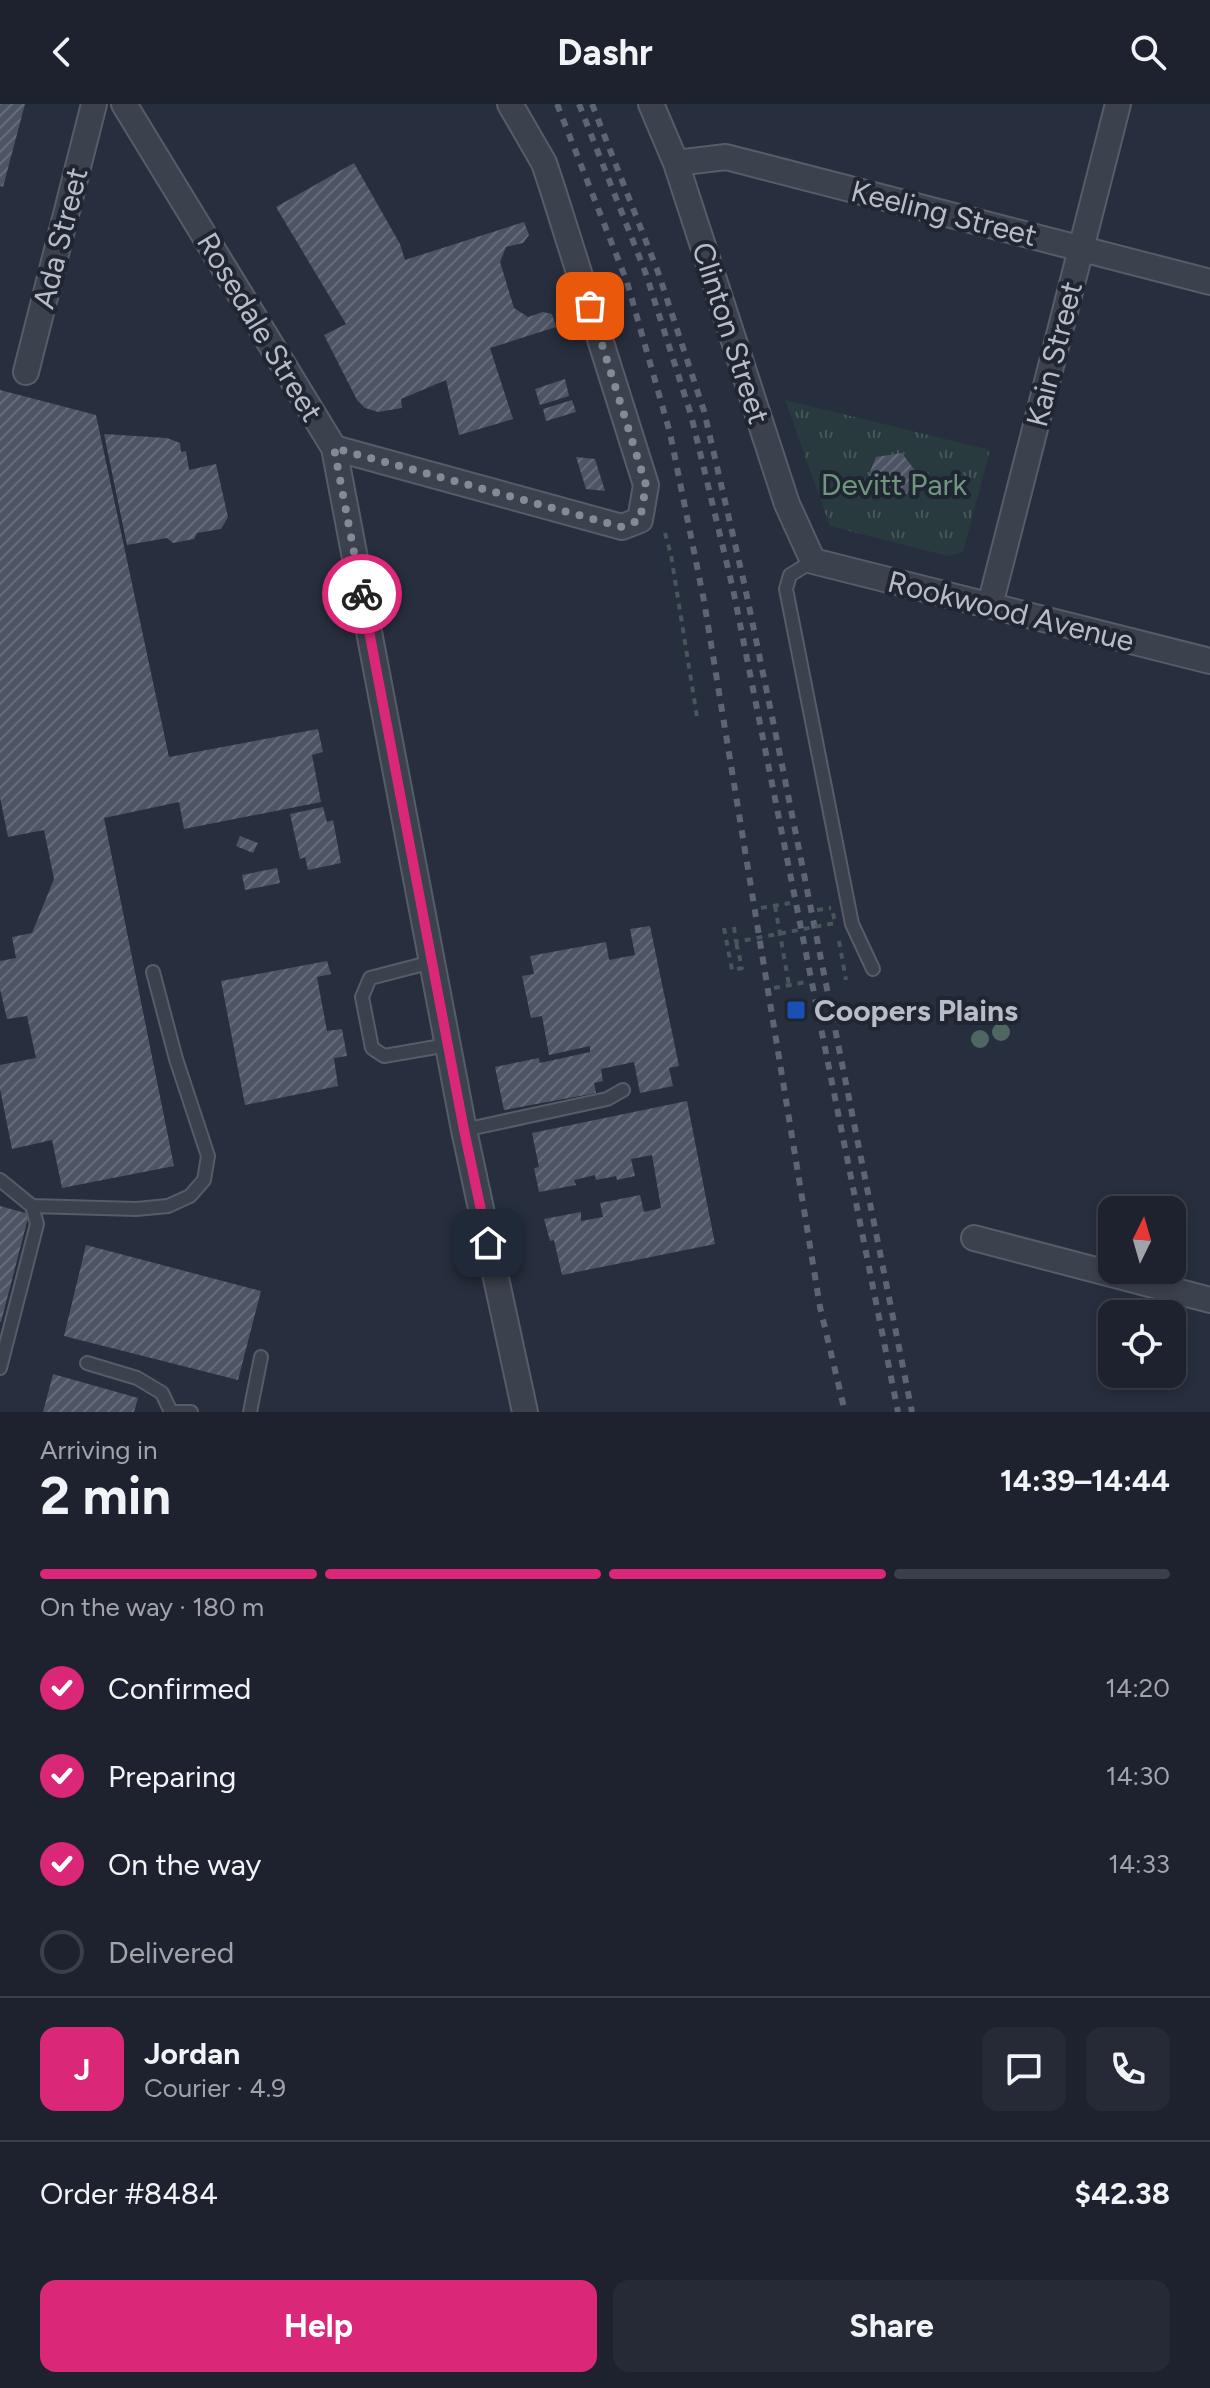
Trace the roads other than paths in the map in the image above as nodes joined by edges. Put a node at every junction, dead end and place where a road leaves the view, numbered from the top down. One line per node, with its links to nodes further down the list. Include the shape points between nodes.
1 (94, 104): 9 (street, Ada Street)
2 (124, 104): 10 (street, Rosedale Street)
3 (510, 104): 10 (street, via 544,163 646,485 640,520 622,527)
4 (651, 104): 6 (street, Clinton Street)
5 (1118, 104): 7 (street, Kain Street)
6 (676, 163): 7 (street, Keeling Street, via 726,157); 11 (street, Clinton Street, via 787,504)
7 (1082, 248): 8 (street, Keeling Street); 12 (street, Kain Street)
8 (1210, 282)
9 (26, 372)
10 (334, 448): 14 (street, Rosedale Street)
11 (813, 561): 12 (street, Rookwood Avenue); 15 (lane, via 790,575 786,589 852,924)
12 (990, 605): 13 (street, Rookwood Avenue)
13 (1210, 661)
14 (432, 962): 17 (street, Rosedale Street); 17 (lane, via 370,978 362,997 372,1048 384,1056)
15 (873, 969)
16 (153, 972): 21 (lane, via 208,1156 204,1180 190,1196 168,1206)
17 (448, 1045): 19 (street, Rosedale Street)
18 (623, 1090): 19 (lane, via 607,1099)
19 (464, 1130): 31 (street, Rosedale Street)
20 (0, 1180): 21 (lane)
21 (32, 1206): 26 (lane, via 37,1224)
22 (974, 1238): 23 (street)
23 (1210, 1300)
24 (261, 1357): 30 (lane)
25 (87, 1363): 27 (lane, via 137,1378 162,1393)
26 (0, 1368)
27 (171, 1412)
28 (177, 1412): 29 (lane)
29 (191, 1412)
30 (250, 1412)
31 (525, 1412)

